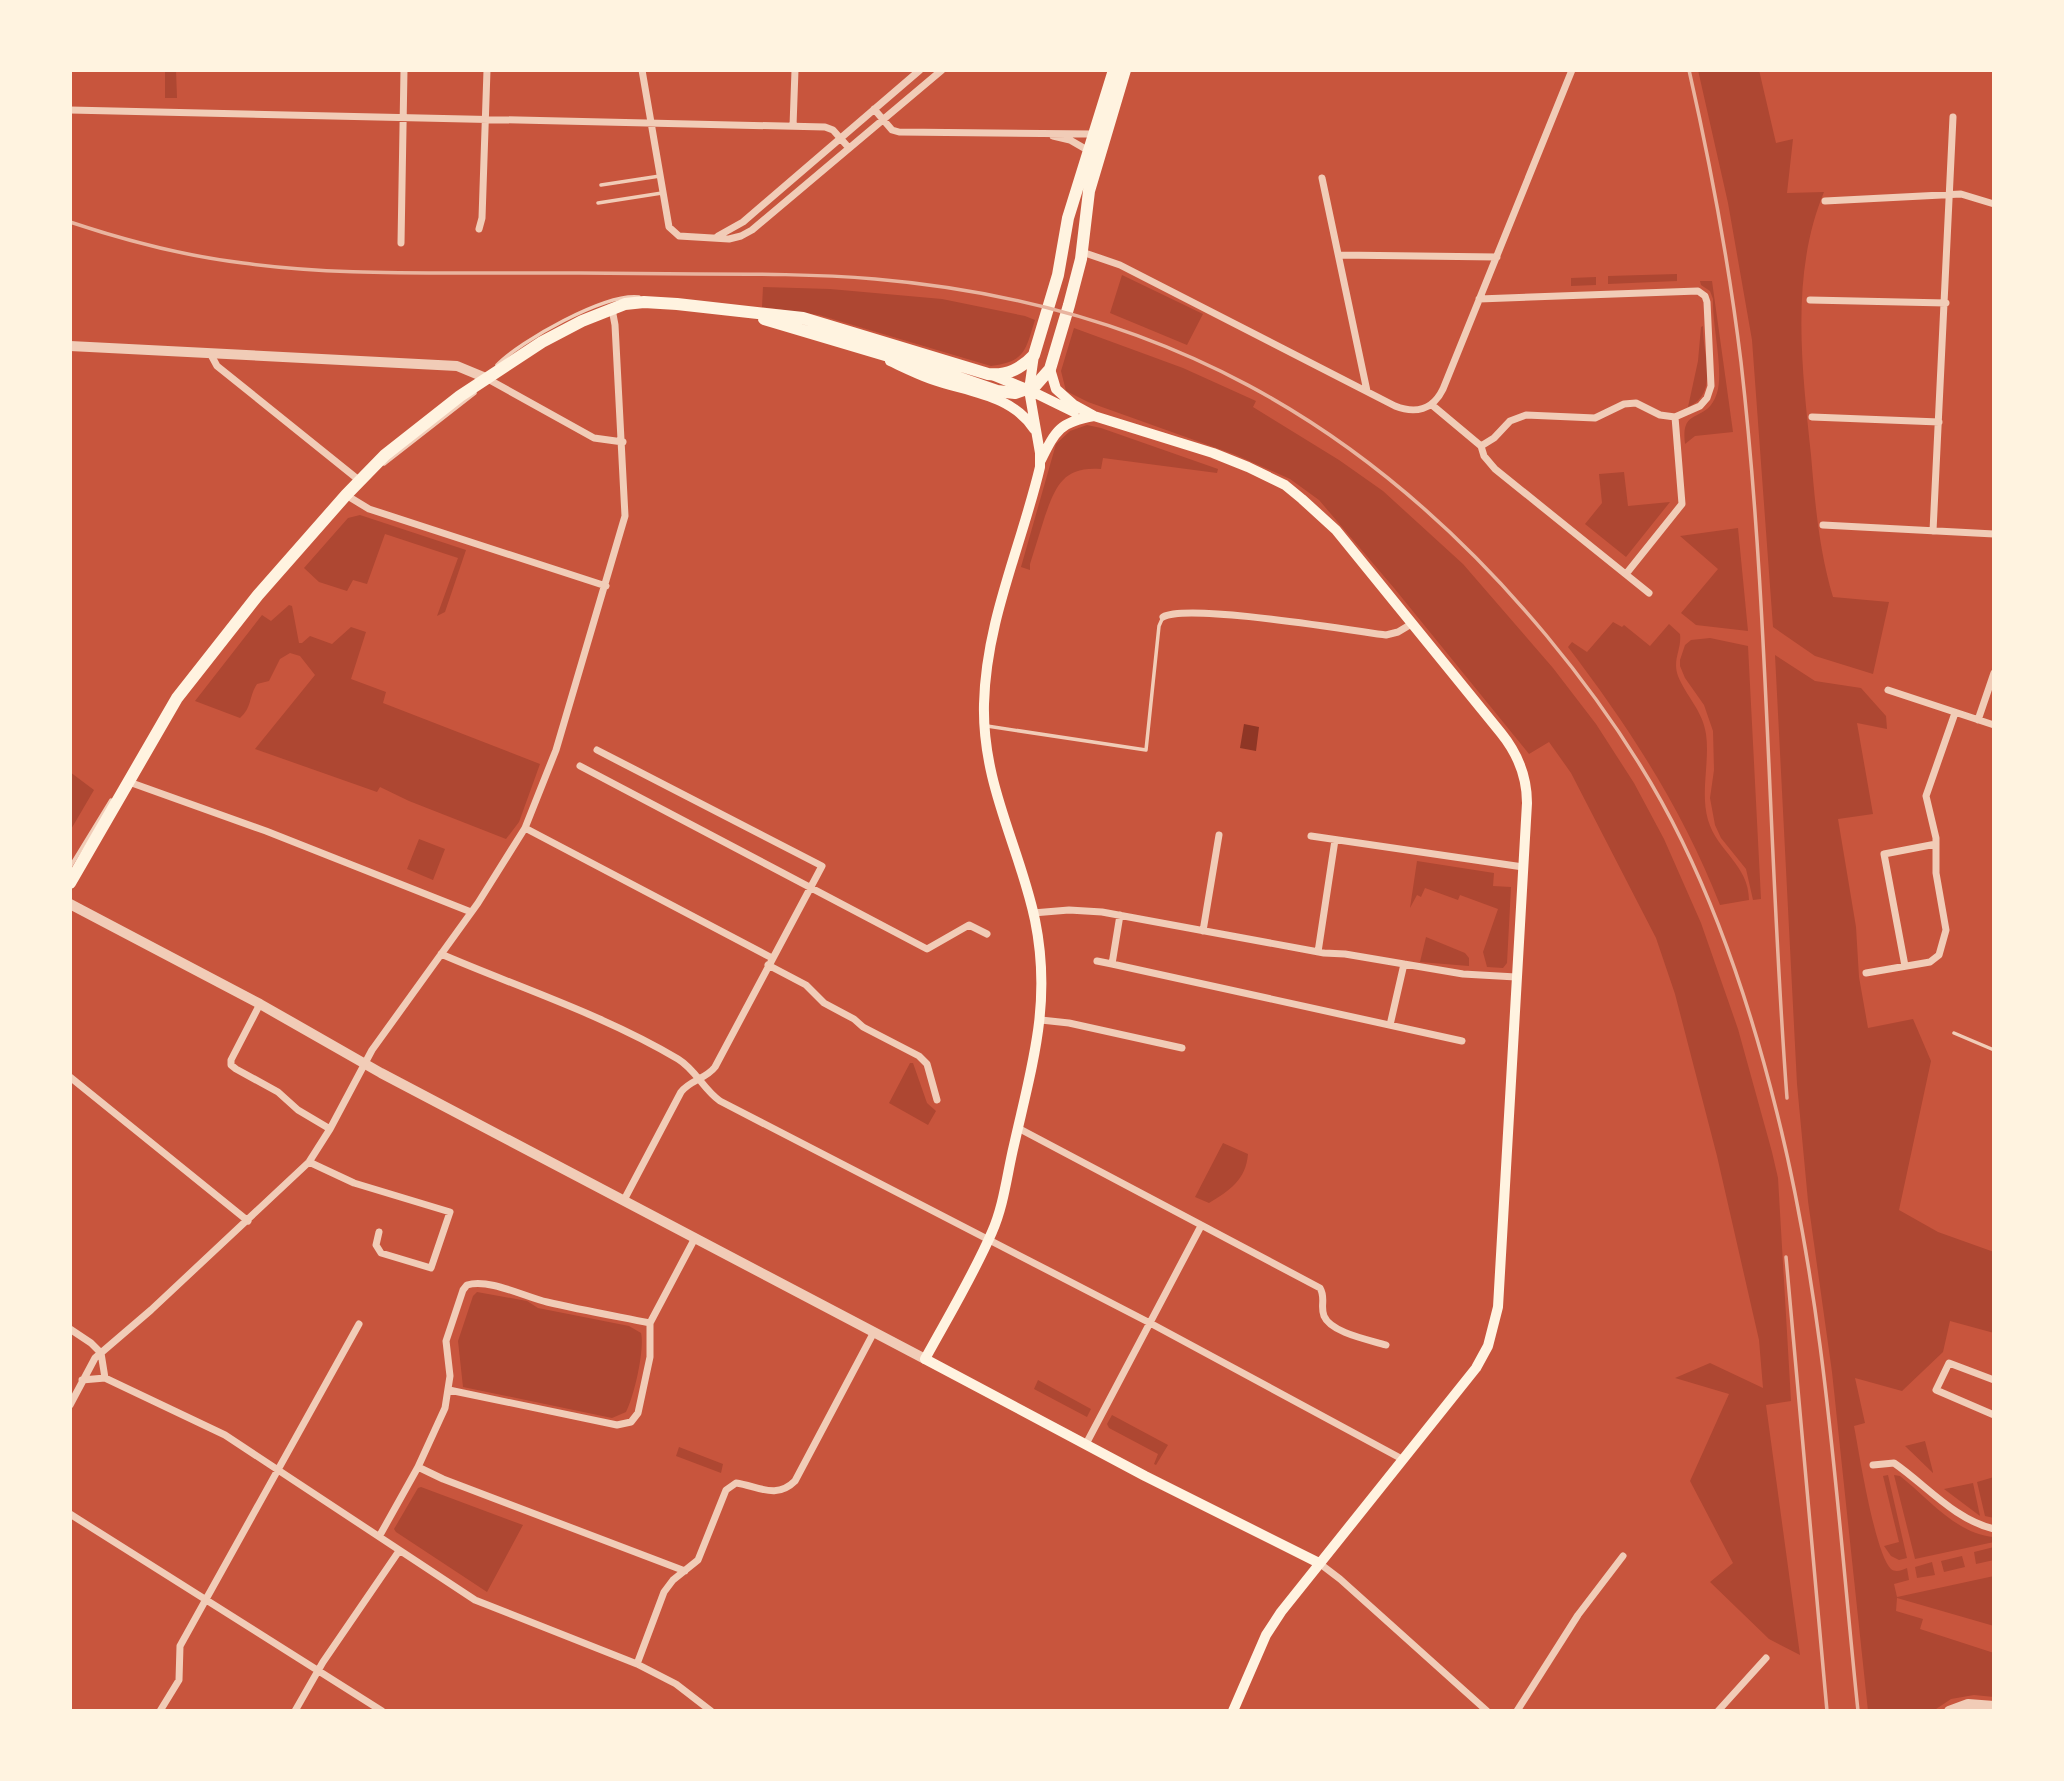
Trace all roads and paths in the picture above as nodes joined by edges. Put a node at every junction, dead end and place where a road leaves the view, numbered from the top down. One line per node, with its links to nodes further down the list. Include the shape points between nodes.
1 (404, 70): 13 (street)
2 (487, 70): 14 (street)
3 (642, 70): 16 (street)
4 (795, 70): 17 (street)
5 (920, 70): 10 (street)
6 (942, 70): 15 (street)
7 (1114, 70): 19 (main road)
8 (1125, 70): 19 (main road)
9 (1572, 70): 36 (street)
10 (874, 109): 15 (street); 20 (street)
11 (70, 110): 13 (street)
12 (1954, 117): 27 (street)
13 (402, 118): 14 (street); 33 (street)
14 (486, 120): 16 (street); 31 (street)
15 (883, 120): 18 (street, via 899,132); 21 (street)
16 (651, 122): 17 (street); 23 (street)
17 (793, 126): 20 (street, via 825,127)
18 (1032, 134): 19 (street); 22 (street, via 1065,138)
19 (1100, 135): 22 (main road); 34 (main road, via 1086,201)
20 (840, 138): 21 (street); 32 (street, via 736,227)
21 (849, 148): 32 (street, via 752,230 735,238)
22 (1089, 151): 46 (main road)
23 (660, 176): 25 (lane); 26 (street)
24 (1322, 178): 35 (street)
25 (601, 186)
26 (663, 192): 29 (lane); 32 (street, via 671,231)
27 (1950, 194): 28 (street); 30 (street); 40 (street)
28 (1825, 201)
29 (598, 203)
30 (1994, 204)
31 (479, 229)
32 (714, 237)
33 (401, 243)
34 (1082, 252): 47 (main road); 51 (street, via 1121,265)
35 (1339, 255): 36 (street); 51 (street)
36 (1497, 257): 37 (street)
37 (1479, 299): 52 (street, via 1443,389); 54 (street, via 1698,291 1707,302 1710,393 1700,406)
38 (1810, 300): 40 (street)
39 (661, 303): 41 (main road, via 635,302); 42 (main road); 49 (lane, via 626,297 601,304 516,348)
40 (1946, 303): 56 (street)
41 (611, 308): 49 (main road, via 542,342); 58 (street)
42 (738, 312): 44 (main road); 48 (main road, via 811,320)
43 (70, 345): 45 (street)
44 (856, 346): 50 (main road, via 997,391); 57 (main road, via 930,378 1003,401 1020,412)
45 (210, 353): 49 (street, via 457,366); 61 (street, via 217,366)
46 (1034, 355): 48 (main road, via 1012,371); 50 (main road)
47 (1050, 369): 50 (main road); 53 (main road, via 1062,397)
48 (988, 374): 50 (main road)
49 (486, 378): 58 (street, via 594,438); 61 (main road, via 399,444); 62 (lane, via 468,399 385,463 356,493)
50 (1028, 390): 53 (main road, via 1072,412); 57 (main road)
51 (1367, 391): 52 (street, via 1410,411)
52 (1432, 405): 59 (street)
53 (1094, 416): 60 (main road, via 1060,427); 70 (main road, via 1213,453 1284,485 1336,530)
54 (1675, 417): 59 (street, via 1660,415 1636,402 1595,418 1527,415 1510,421); 66 (street, via 1682,504)
55 (1812, 417): 56 (street)
56 (1939, 422): 64 (street)
57 (1035, 431): 60 (main road)
58 (623, 442): 67 (street, via 625,516)
59 (1481, 446): 66 (street, via 1495,469)
60 (1041, 461): 75 (main road, via 993,628 985,680)
61 (360, 481): 62 (main road)
62 (346, 495): 67 (street, via 369,509); 78 (main road, via 200,666)
63 (1823, 525): 64 (street)
64 (1933, 531): 65 (street)
65 (1994, 534)
66 (1626, 575): 68 (street)
67 (606, 586): 81 (street, via 552,763)
68 (1649, 593)
69 (1163, 617): 70 (street, via 1177,612 1224,614 1386,635); 75 (lane, via 1146,750)
70 (1413, 623): 87 (main road, via 1516,753 1527,797)
71 (1994, 673): 74 (street)
72 (1888, 691): 73 (street)
73 (1955, 713): 74 (street); 85 (street, via 1926,796)
74 (1978, 720): 76 (street)
75 (985, 725): 92 (main road, via 998,803)
76 (1994, 725)
77 (597, 750): 89 (street, via 822,866)
78 (139, 765): 80 (main road); 86 (lane, via 121,785)
79 (580, 766): 89 (street)
80 (130, 782): 88 (main road); 91 (street)
81 (525, 828): 91 (street); 99 (street)
82 (1220, 835): 94 (street)
83 (1311, 836): 84 (street)
84 (1335, 839): 87 (street); 96 (street)
85 (1936, 844): 102 (street, via 1944,941 1934,960); 102 (street, via 1884,854)
86 (70, 867)
87 (1523, 867): 104 (main road)
88 (70, 883)
89 (811, 887): 95 (street, via 927,948 969,925); 99 (street)
90 (70, 904): 105 (street)
91 (471, 912): 97 (street)
92 (1033, 913): 93 (street, via 1069,910); 106 (main road, via 1042,970)
93 (1120, 915): 94 (street); 100 (street)
94 (1203, 930): 96 (street)
95 (987, 934)
96 (1318, 952): 101 (street)
97 (441, 954): 112 (street); 114 (street, via 615,1027 679,1059)
98 (1097, 961): 100 (street)
99 (770, 962): 114 (street, via 715,1067); 115 (street, via 824,1003 919,1056 927,1065)
100 (1112, 964): 107 (street)
101 (1404, 964): 104 (street); 107 (street)
102 (1905, 966): 103 (street)
103 (1866, 973)
104 (1517, 977): 140 (main road, via 1495,1323 1481,1360)
105 (260, 1004): 112 (street); 117 (street, via 231,1065)
106 (1041, 1020): 110 (street); 116 (main road)
107 (1390, 1025): 109 (street)
108 (1954, 1032): 111 (lane)
109 (1462, 1041)
110 (1182, 1048)
111 (1994, 1050)
112 (364, 1063): 117 (street); 119 (street)
113 (70, 1077): 120 (street)
114 (700, 1079): 119 (street, via 677,1098); 124 (street, via 720,1101)
115 (937, 1100)
116 (1018, 1128): 121 (street); 124 (main road)
117 (330, 1129): 118 (street)
118 (309, 1162): 120 (street); 122 (street, via 354,1183 450,1212 431,1268 381,1253 376,1245)
119 (624, 1200): 123 (street)
120 (248, 1221): 131 (street)
121 (1201, 1226): 126 (street); 130 (street, via 1320,1288 1323,1313 1338,1330)
122 (379, 1231)
123 (695, 1238): 125 (street); 129 (street)
124 (988, 1240): 126 (street); 132 (main road)
125 (650, 1323): 136 (street, via 651,1348 638,1413 626,1424); 136 (street, via 470,1283 464,1287 447,1335)
126 (1150, 1323): 139 (street); 140 (street)
127 (359, 1324): 143 (street)
128 (70, 1329): 131 (street)
129 (874, 1332): 132 (street); 150 (street, via 795,1481 779,1492 736,1483 730,1486 698,1560)
130 (1386, 1345)
131 (101, 1353): 133 (street); 134 (street)
132 (925, 1359): 139 (main road)
133 (106, 1378): 134 (street); 143 (street, via 234,1439)
134 (82, 1380): 137 (street)
135 (1994, 1380): 138 (street, via 1949,1363 1936,1390)
136 (449, 1390): 142 (street)
137 (70, 1405)
138 (1994, 1415)
139 (1086, 1444): 149 (main road)
140 (1402, 1458): 149 (main road)
141 (1873, 1465): 145 (street, via 1895,1463 1957,1512)
142 (418, 1467): 146 (street); 150 (street)
143 (279, 1469): 146 (street); 151 (street)
144 (70, 1514): 151 (street)
145 (1994, 1529)
146 (380, 1535): 147 (street)
147 (399, 1551): 153 (street, via 483,1604); 154 (street)
148 (1623, 1556): 162 (street, via 1578,1615)
149 (1319, 1563): 160 (main road, via 1266,1634); 161 (street)
150 (685, 1571): 153 (street, via 664,1591)
151 (207, 1598): 154 (street); 156 (street, via 180,1646 180,1680)
152 (1766, 1658): 163 (street)
153 (637, 1664): 159 (street, via 676,1684)
154 (318, 1670): 157 (street); 158 (street)
155 (1994, 1706): 164 (street, via 1968,1704)
156 (160, 1711)
157 (295, 1711)
158 (382, 1711)
159 (710, 1711)
160 (1233, 1711)
161 (1487, 1711)
162 (1517, 1711)
163 (1718, 1711)
164 (1949, 1711)

